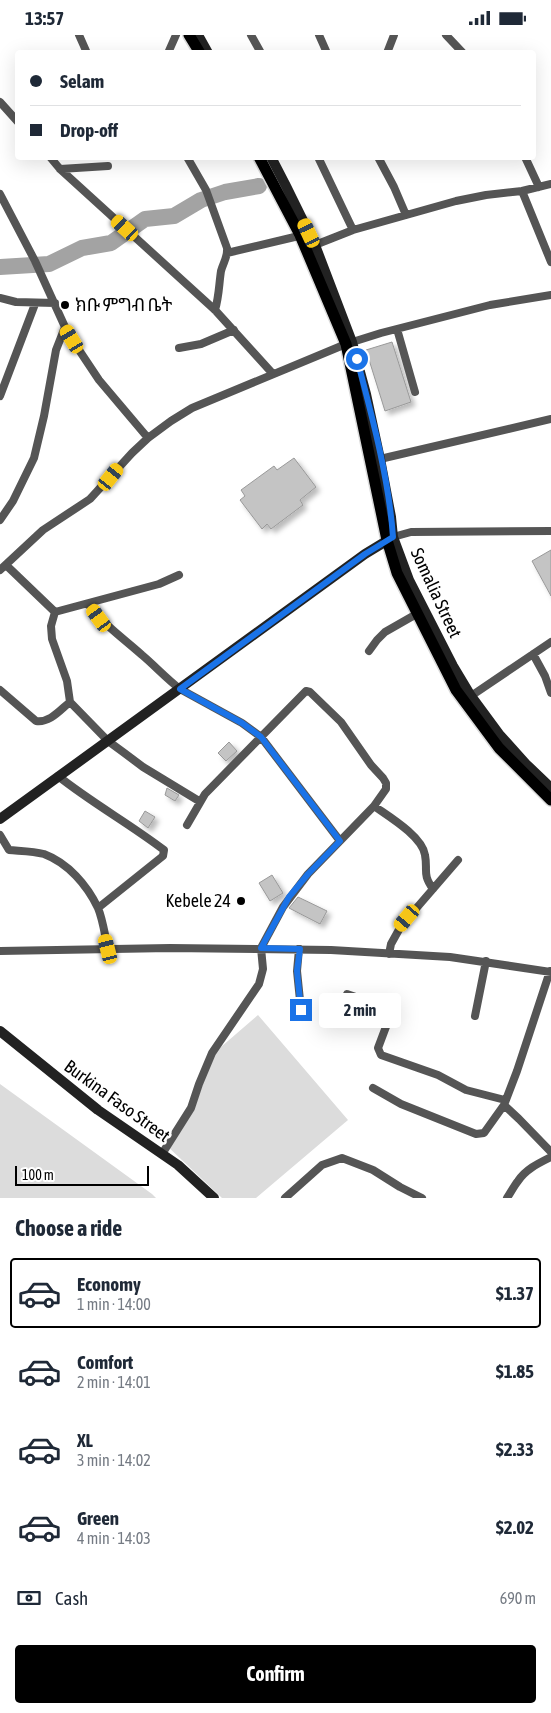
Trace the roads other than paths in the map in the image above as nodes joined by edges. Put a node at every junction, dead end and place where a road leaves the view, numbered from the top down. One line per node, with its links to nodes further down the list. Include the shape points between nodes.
1 (79, 35): 8 (street)
2 (176, 35): 9 (street)
3 (251, 35): 12 (street)
4 (319, 35): 13 (street)
5 (394, 35): 14 (street)
6 (446, 35): 15 (street)
7 (198, 36): 10 (main road); 11 (main road)
8 (86, 50)
9 (169, 50)
10 (200, 50)
11 (206, 50)
12 (259, 50)
13 (325, 50)
14 (388, 50)
15 (460, 50)
16 (0, 102): 17 (street)
17 (15, 119)
18 (52, 160): 26 (street)
19 (189, 160): 35 (street, via 210,199)
20 (261, 160): 33 (main road)
21 (272, 160): 33 (main road, Somalia Street)
22 (319, 160): 32 (street)
23 (380, 160): 31 (street)
24 (526, 160): 28 (street)
25 (108, 166): 26 (street)
26 (60, 169): 41 (street)
27 (551, 184): 28 (street)
28 (539, 187): 29 (street)
29 (522, 191): 31 (street, via 456,201); 36 (street)
30 (0, 194): 39 (street)
31 (406, 215): 32 (street)
32 (353, 230): 34 (street)
33 (305, 234): 34 (main road, Somalia Street); 35 (street); 45 (main road)
34 (314, 245): 45 (main road, Somalia Street)
35 (227, 253): 41 (street)
36 (551, 262)
37 (551, 295): 43 (street, via 490,305)
38 (0, 299): 40 (street)
39 (55, 303): 40 (street); 42 (street)
40 (35, 304): 49 (street)
41 (215, 310): 44 (street)
42 (64, 327): 51 (street, via 99,380); 53 (street, via 54,357 35,455)
43 (397, 329): 45 (street); 48 (street)
44 (234, 330): 46 (street, via 201,344); 47 (street)
45 (349, 343): 47 (street); 52 (main road, Somalia Street, via 366,394); 55 (main road)
46 (180, 348)
47 (273, 374): 51 (street, via 192,408)
48 (415, 392)
49 (0, 396)
50 (551, 419): 52 (street)
51 (148, 438): 56 (street, via 93,496 50,525)
52 (380, 459): 55 (main road, Somalia Street, via 391,517)
53 (0, 520)
54 (551, 531): 55 (street, via 411,532)
55 (390, 539): 59 (main road, via 397,573); 64 (main road)
56 (3, 567): 60 (street)
57 (179, 575): 58 (street, via 159,584)
58 (88, 604): 60 (street); 64 (street, via 107,627)
59 (420, 611): 62 (street, via 385,632); 67 (main road, Somalia Street); 73 (main road, via 456,690 499,748)
60 (55, 612): 68 (street, via 52,639 67,681)
61 (551, 642): 63 (street)
62 (369, 651)
63 (533, 654): 66 (street); 67 (street)
64 (180, 689): 69 (street); 70 (main road)
65 (0, 690): 68 (street, via 40,722 49,720)
66 (551, 693)
67 (471, 696): 72 (main road, Somalia Street, via 499,734)
68 (70, 702): 70 (street)
69 (261, 737): 74 (street); 75 (street, via 309,691 341,722 385,780 386,789); 79 (street)
70 (108, 741): 71 (main road); 74 (street)
71 (58, 776): 76 (main road); 82 (street, via 164,850 163,856)
72 (551, 788)
73 (551, 800)
74 (199, 801): 77 (street)
75 (374, 806): 79 (street); 81 (street, via 401,824 423,849 427,880)
76 (0, 819)
77 (186, 825)
78 (0, 835): 82 (street, via 9,850 36,852 64,866 78,878)
79 (340, 841): 83 (street, via 289,897)
80 (458, 860): 81 (street)
81 (432, 889): 87 (street, via 396,933)
82 (98, 909): 84 (street)
83 (261, 948): 84 (street); 85 (street); 97 (street, via 263,969 259,984 212,1053 191,1109)
84 (108, 949): 86 (street)
85 (300, 949): 87 (street); 91 (street, via 297,971)
86 (0, 951)
87 (389, 954): 88 (street)
88 (486, 961): 89 (street); 92 (street)
89 (550, 972): 95 (street)
90 (347, 994): 95 (street, via 389,1011 378,1048 381,1055)
91 (301, 1010)
92 (475, 1017)
93 (0, 1031): 97 (main road, Burkina Faso Street, via 98,1110)
94 (373, 1088): 95 (street, via 422,1113 478,1135 486,1131)
95 (504, 1103): 96 (street)
96 (551, 1152)
97 (162, 1154): 99 (main road, Burkina Faso Street)
98 (551, 1157): 102 (street, via 523,1175)
99 (214, 1198)
100 (285, 1198): 101 (street, via 322,1165 342,1158 373,1170)
101 (422, 1198)
102 (507, 1198)

